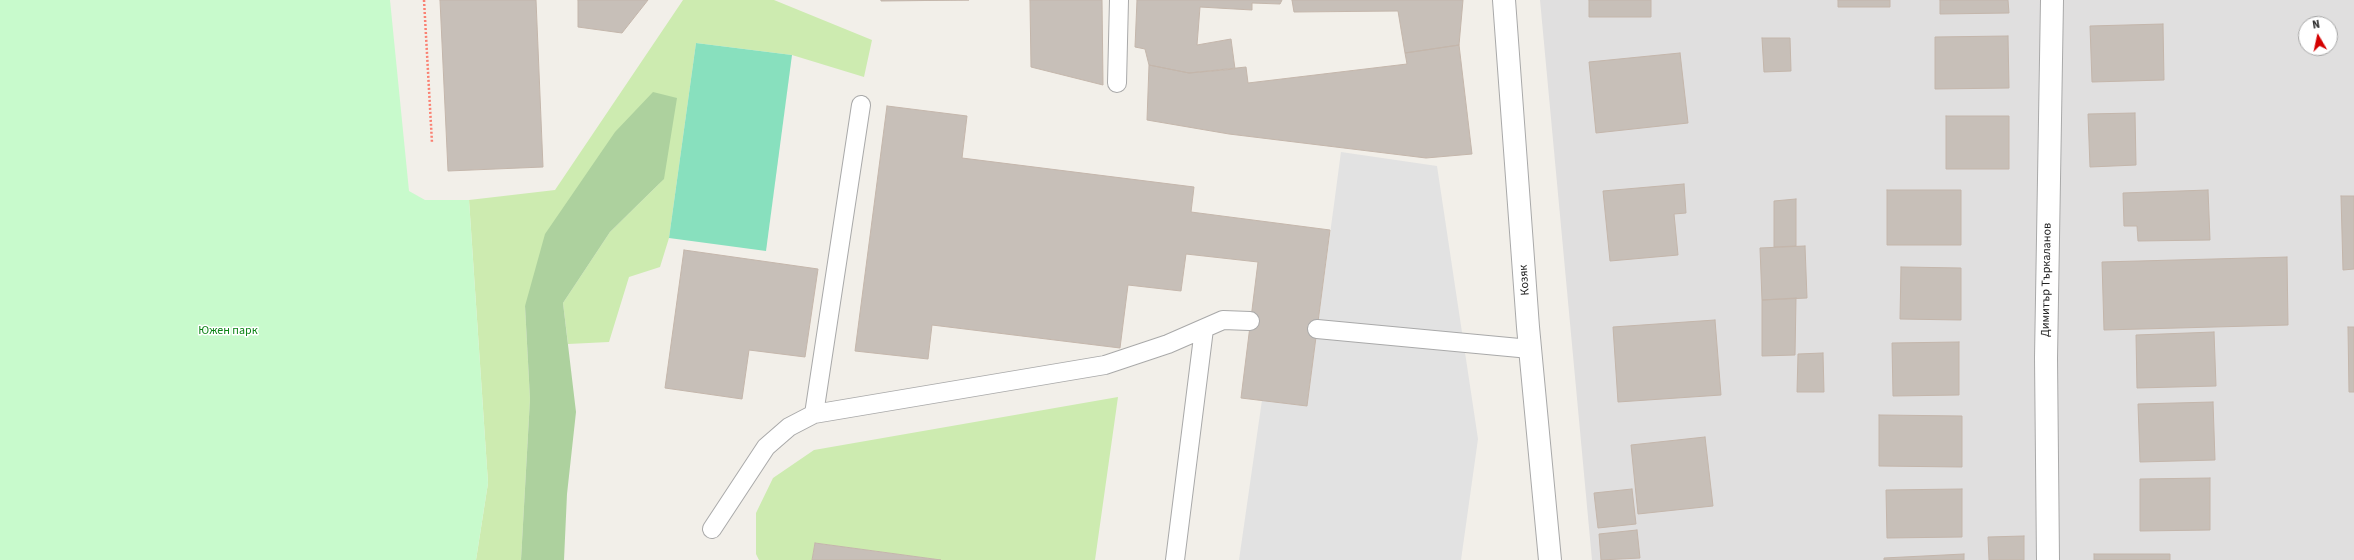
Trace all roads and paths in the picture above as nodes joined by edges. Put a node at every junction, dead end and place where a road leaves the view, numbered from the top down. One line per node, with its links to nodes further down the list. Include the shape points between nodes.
1 (424, 0): 7 (path)
2 (1119, 0): 5 (lane)
3 (1504, 0): 11 (street, Козяк)
4 (2052, 0): 16 (street, Димитър Търкаланов, via 2046,358)
5 (1117, 83)
6 (861, 105): 12 (lane)
7 (432, 143)
8 (1250, 321): 9 (lane, via 1223,320)
9 (1204, 329): 12 (lane, via 1105,365); 14 (lane)
10 (1317, 329): 11 (lane)
11 (1530, 349): 15 (street, Козяк)
12 (814, 414): 13 (lane, via 788,427 766,447)
13 (712, 528)
14 (1175, 560)
15 (1550, 560)
16 (2048, 560)

